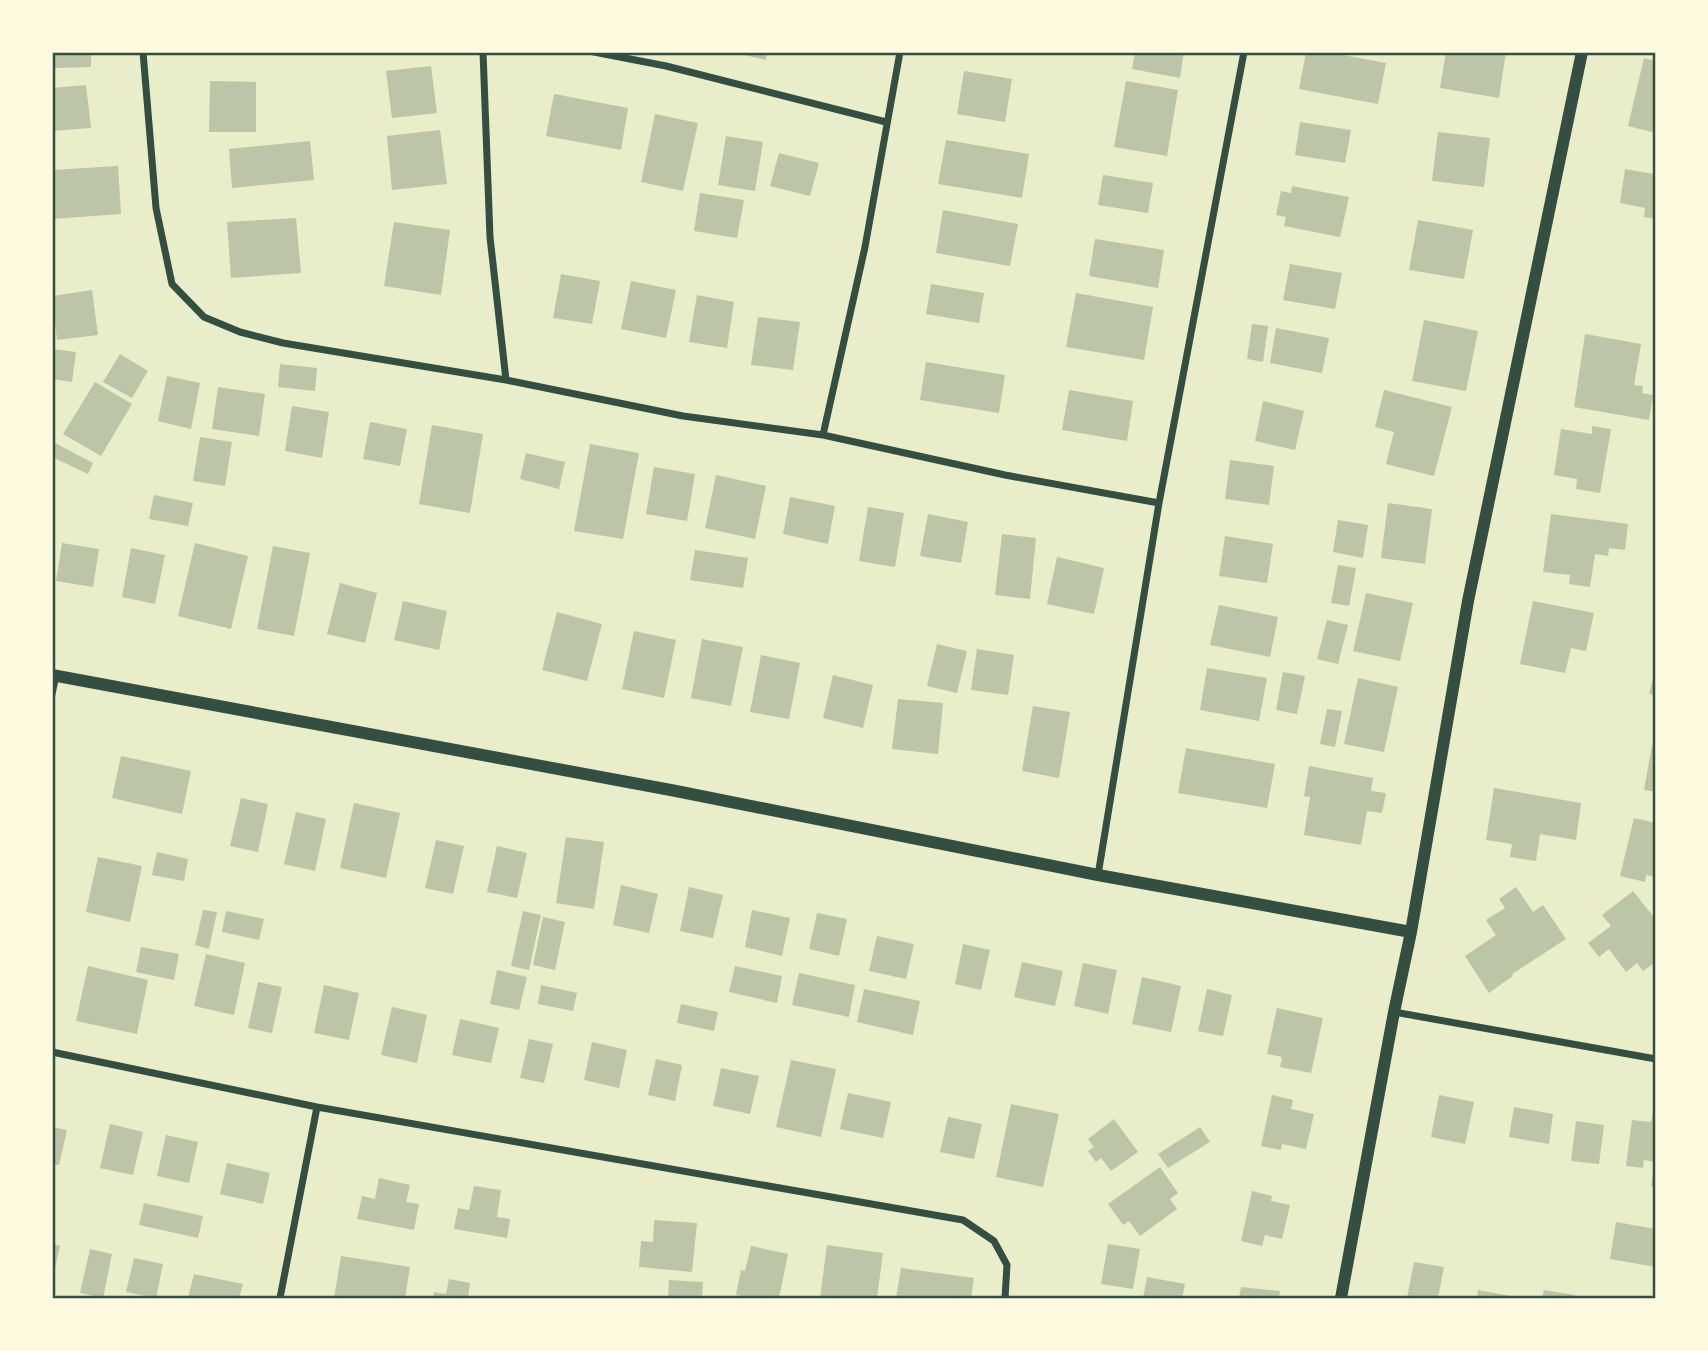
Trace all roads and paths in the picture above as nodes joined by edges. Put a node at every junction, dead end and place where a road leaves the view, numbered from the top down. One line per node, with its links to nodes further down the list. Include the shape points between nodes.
1 (143, 52): 8 (street, via 156,208 172,284 204,317 283,343)
2 (484, 52): 8 (street, via 489,237)
3 (593, 52): 7 (street)
4 (900, 52): 7 (street)
5 (1244, 52): 10 (street)
6 (1582, 52): 14 (street, via 1468,601)
7 (886, 122): 9 (street, via 865,247)
8 (506, 380): 9 (street, via 683,416)
9 (823, 435): 10 (street)
10 (1159, 503): 13 (street)
11 (54, 675): 12 (street); 13 (street)
12 (52, 694)
13 (1098, 875): 14 (street)
14 (1411, 932): 15 (street)
15 (1394, 1012): 17 (street); 21 (street)
16 (52, 1052): 18 (street)
17 (1656, 1059)
18 (317, 1107): 19 (street); 20 (street, via 963,1220 994,1241 1006,1265)
19 (280, 1298)
20 (1005, 1298)
21 (1341, 1298)

